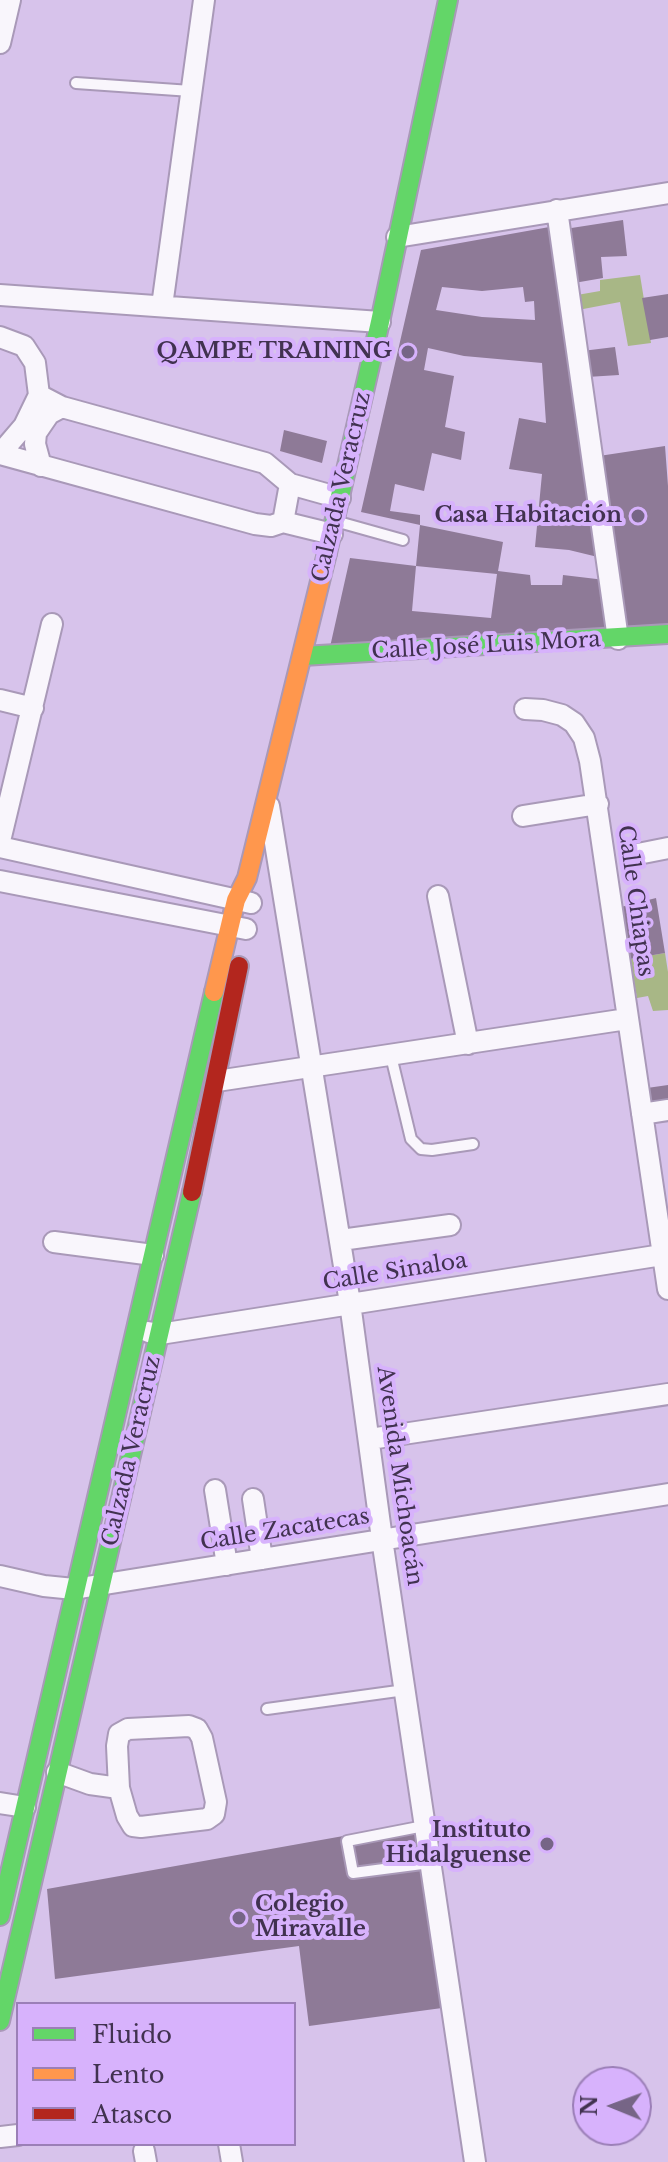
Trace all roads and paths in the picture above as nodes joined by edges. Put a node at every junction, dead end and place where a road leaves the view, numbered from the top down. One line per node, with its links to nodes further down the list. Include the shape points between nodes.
1 (10, 0): 4 (street)
2 (204, 0): 6 (street)
3 (448, 0): 9 (street, Calzada Veracruz)
4 (0, 43)
5 (76, 83): 6 (lane)
6 (191, 91): 11 (street)
7 (668, 193): 8 (street)
8 (557, 210): 9 (street); 25 (street)
9 (397, 237): 12 (street, Calzada Veracruz)
10 (0, 295): 11 (street)
11 (162, 306): 12 (street)
12 (380, 322): 19 (street, Calzada Veracruz)
13 (0, 337): 14 (street, via 24,346 35,363)
14 (39, 395): 15 (street); 16 (street, via 24,426)
15 (62, 407): 17 (street, via 49,414 36,433); 18 (street, via 265,463)
16 (0, 454): 17 (street)
17 (41, 466): 20 (street, via 255,524)
18 (290, 484): 19 (street); 20 (street)
19 (340, 498): 21 (street, Calzada Veracruz)
20 (283, 522): 21 (street)
21 (333, 528): 22 (lane); 26 (street, Calzada Veracruz)
22 (403, 540)
23 (52, 624): 28 (street)
24 (668, 634): 25 (street, Calle José Luis Mora)
25 (618, 639): 26 (street, Calle José Luis Mora)
26 (303, 656): 30 (street, Calzada Veracruz)
27 (0, 700): 28 (street)
28 (33, 708): 33 (street)
29 (525, 709): 31 (street, Calle Chiapas, via 553,712 574,723 584,738)
30 (268, 798): 38 (street, Calzada Veracruz); 43 (street, Avenida Michoacán)
31 (598, 804): 32 (street); 40 (street, Calle Chiapas)
32 (523, 816)
33 (0, 844): 38 (street)
34 (668, 848): 35 (street)
35 (638, 854)
36 (0, 881): 39 (street)
37 (438, 896): 41 (street)
38 (244, 901): 39 (street, Calzada Veracruz)
39 (238, 928): 44 (street, Calzada Veracruz); 51 (street, Calzada Veracruz)
40 (627, 1019): 41 (street); 46 (street, Calle Chiapas)
41 (468, 1044): 42 (street)
42 (391, 1056): 43 (street); 47 (lane, via 411,1139 421,1149 432,1150)
43 (313, 1068): 44 (street); 49 (street, Avenida Michoacán)
44 (217, 1081): 56 (street, Calzada Veracruz)
45 (668, 1110): 46 (street)
46 (642, 1114): 52 (street, Calle Chiapas)
47 (473, 1144)
48 (450, 1225): 49 (street)
49 (341, 1240): 54 (street, Avenida Michoacán)
50 (54, 1242): 51 (street)
51 (153, 1255): 55 (street, Calzada Veracruz)
52 (662, 1255): 53 (street, Calle Chiapas); 54 (street, Calle Sinaloa)
53 (668, 1289)
54 (350, 1303): 56 (street, Calle Sinaloa); 58 (street, Avenida Michoacán)
55 (135, 1330): 56 (street, Calle Sinaloa); 67 (street, Calzada Veracruz)
56 (160, 1334): 66 (street, Calzada Veracruz)
57 (668, 1394): 58 (street)
58 (370, 1439): 62 (street, Avenida Michoacán)
59 (215, 1490): 64 (street)
60 (668, 1494): 62 (street, Calle Zacatecas)
61 (253, 1499): 63 (street)
62 (382, 1539): 63 (street, Calle Zacatecas); 68 (street, Avenida Michoacán)
63 (262, 1559): 64 (street, Calle Zacatecas)
64 (227, 1565): 66 (street, Calle Zacatecas)
65 (0, 1576): 67 (street, Calle Zacatecas)
66 (100, 1585): 67 (street, Calle Zacatecas); 70 (street, Calzada Veracruz)
67 (74, 1589): 73 (street, Calzada Veracruz)
68 (405, 1690): 69 (lane); 74 (street, Avenida Michoacán)
69 (267, 1709)
70 (57, 1772): 71 (street); 77 (street, Calzada Veracruz)
71 (119, 1788): 71 (street, via 133,1826 214,1814 202,1738 189,1726 119,1734)
72 (0, 1803): 73 (street)
73 (25, 1807): 76 (street, Calzada Veracruz)
74 (424, 1826): 75 (street, Avenida Michoacán); 75 (lane, via 347,1841 353,1873)
75 (430, 1863): 81 (street, Avenida Michoacán)
76 (6, 1889): 77 (street); 78 (street, Calzada Veracruz)
77 (28, 1898): 79 (street, Calzada Veracruz)
78 (0, 1916)
79 (7, 1952): 80 (street, Calzada Veracruz)
80 (0, 2021)
81 (475, 2162)

